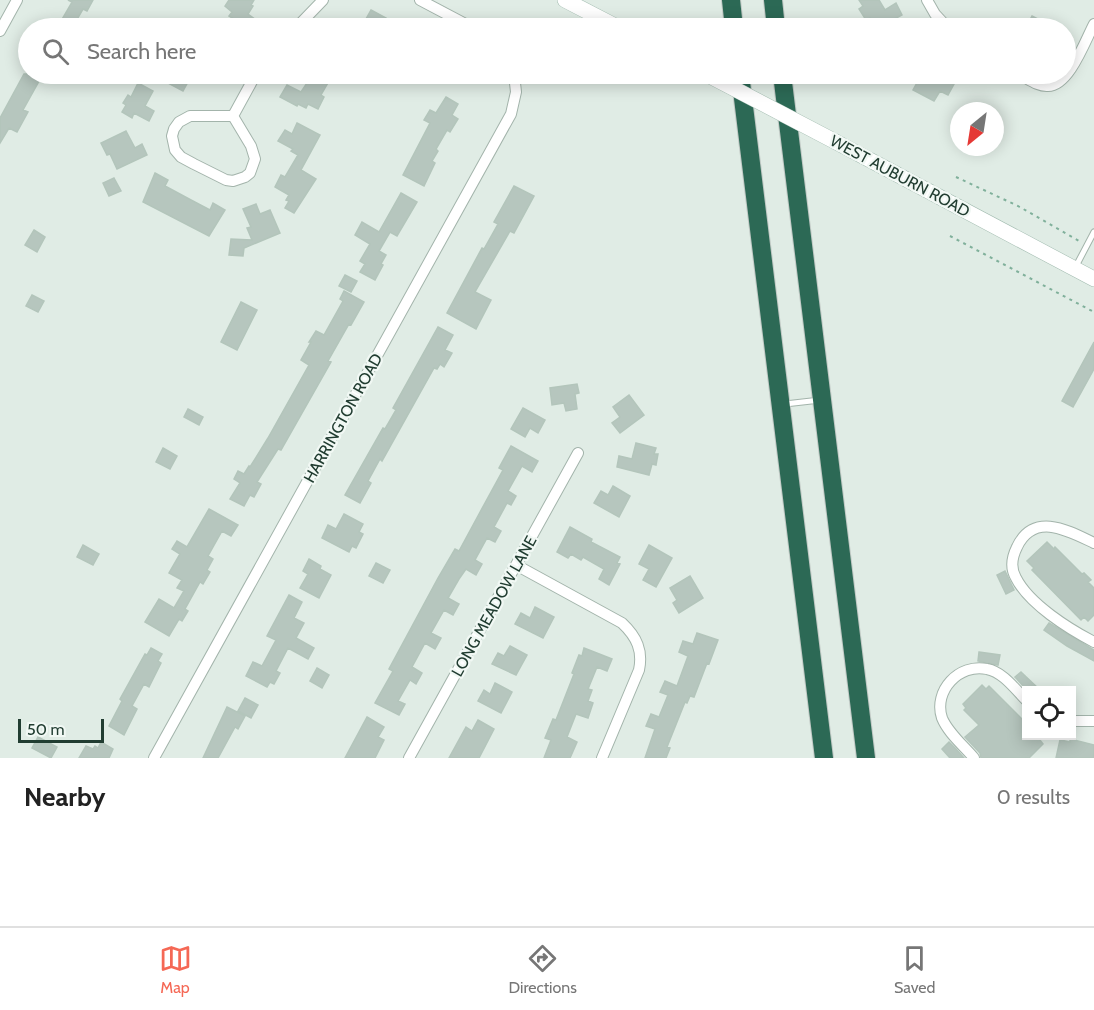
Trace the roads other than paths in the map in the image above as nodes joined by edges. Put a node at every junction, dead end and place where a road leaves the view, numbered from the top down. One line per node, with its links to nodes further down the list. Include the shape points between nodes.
1 (17, 0): 15 (street)
2 (323, 0): 8 (street)
3 (420, 0): 9 (street)
4 (565, 0): 10 (main road)
5 (731, 0): 11 (highway)
6 (773, 0): 12 (highway)
7 (927, 0): 13 (street)
8 (306, 18)
9 (454, 18)
10 (600, 18)
11 (733, 18)
12 (775, 18)
13 (939, 18)
14 (1094, 24): 16 (street)
15 (0, 31)
16 (1076, 58)
17 (251, 84): 24 (street)
18 (515, 84): 37 (street, HARRINGTON ROAD, via 511,114)
19 (725, 84): 26 (main road, WEST AUBURN ROAD, bridge)
20 (741, 84): 29 (highway)
21 (783, 84): 28 (highway)
22 (1039, 84): 23 (street)
23 (1058, 84)
24 (233, 116): 24 (street, via 185,118 174,129 175,150 226,180 245,177 253,166 254,152)
25 (1094, 232): 26 (lane)
26 (1075, 269): 27 (main road, WEST AUBURN ROAD)
27 (1093, 275)
28 (822, 400): 29 (lane); 41 (highway)
29 (780, 405): 40 (highway)
30 (578, 453): 32 (street, LONG MEADOW LANE)
31 (1094, 543): 33 (street, via 1054,526 1041,526 1019,542 1012,569 1022,587 1050,615)
32 (516, 565): 38 (street, LONG MEADOW LANE); 39 (street, via 622,623 634,635 641,659 639,670)
33 (1094, 642)
34 (1022, 696): 42 (street, via 1005,678 987,669 965,671 950,682 940,710 946,726)
35 (1076, 721): 36 (street)
36 (1094, 721)
37 (154, 758)
38 (409, 758)
39 (602, 758)
40 (824, 758)
41 (866, 758)
42 (974, 758)

